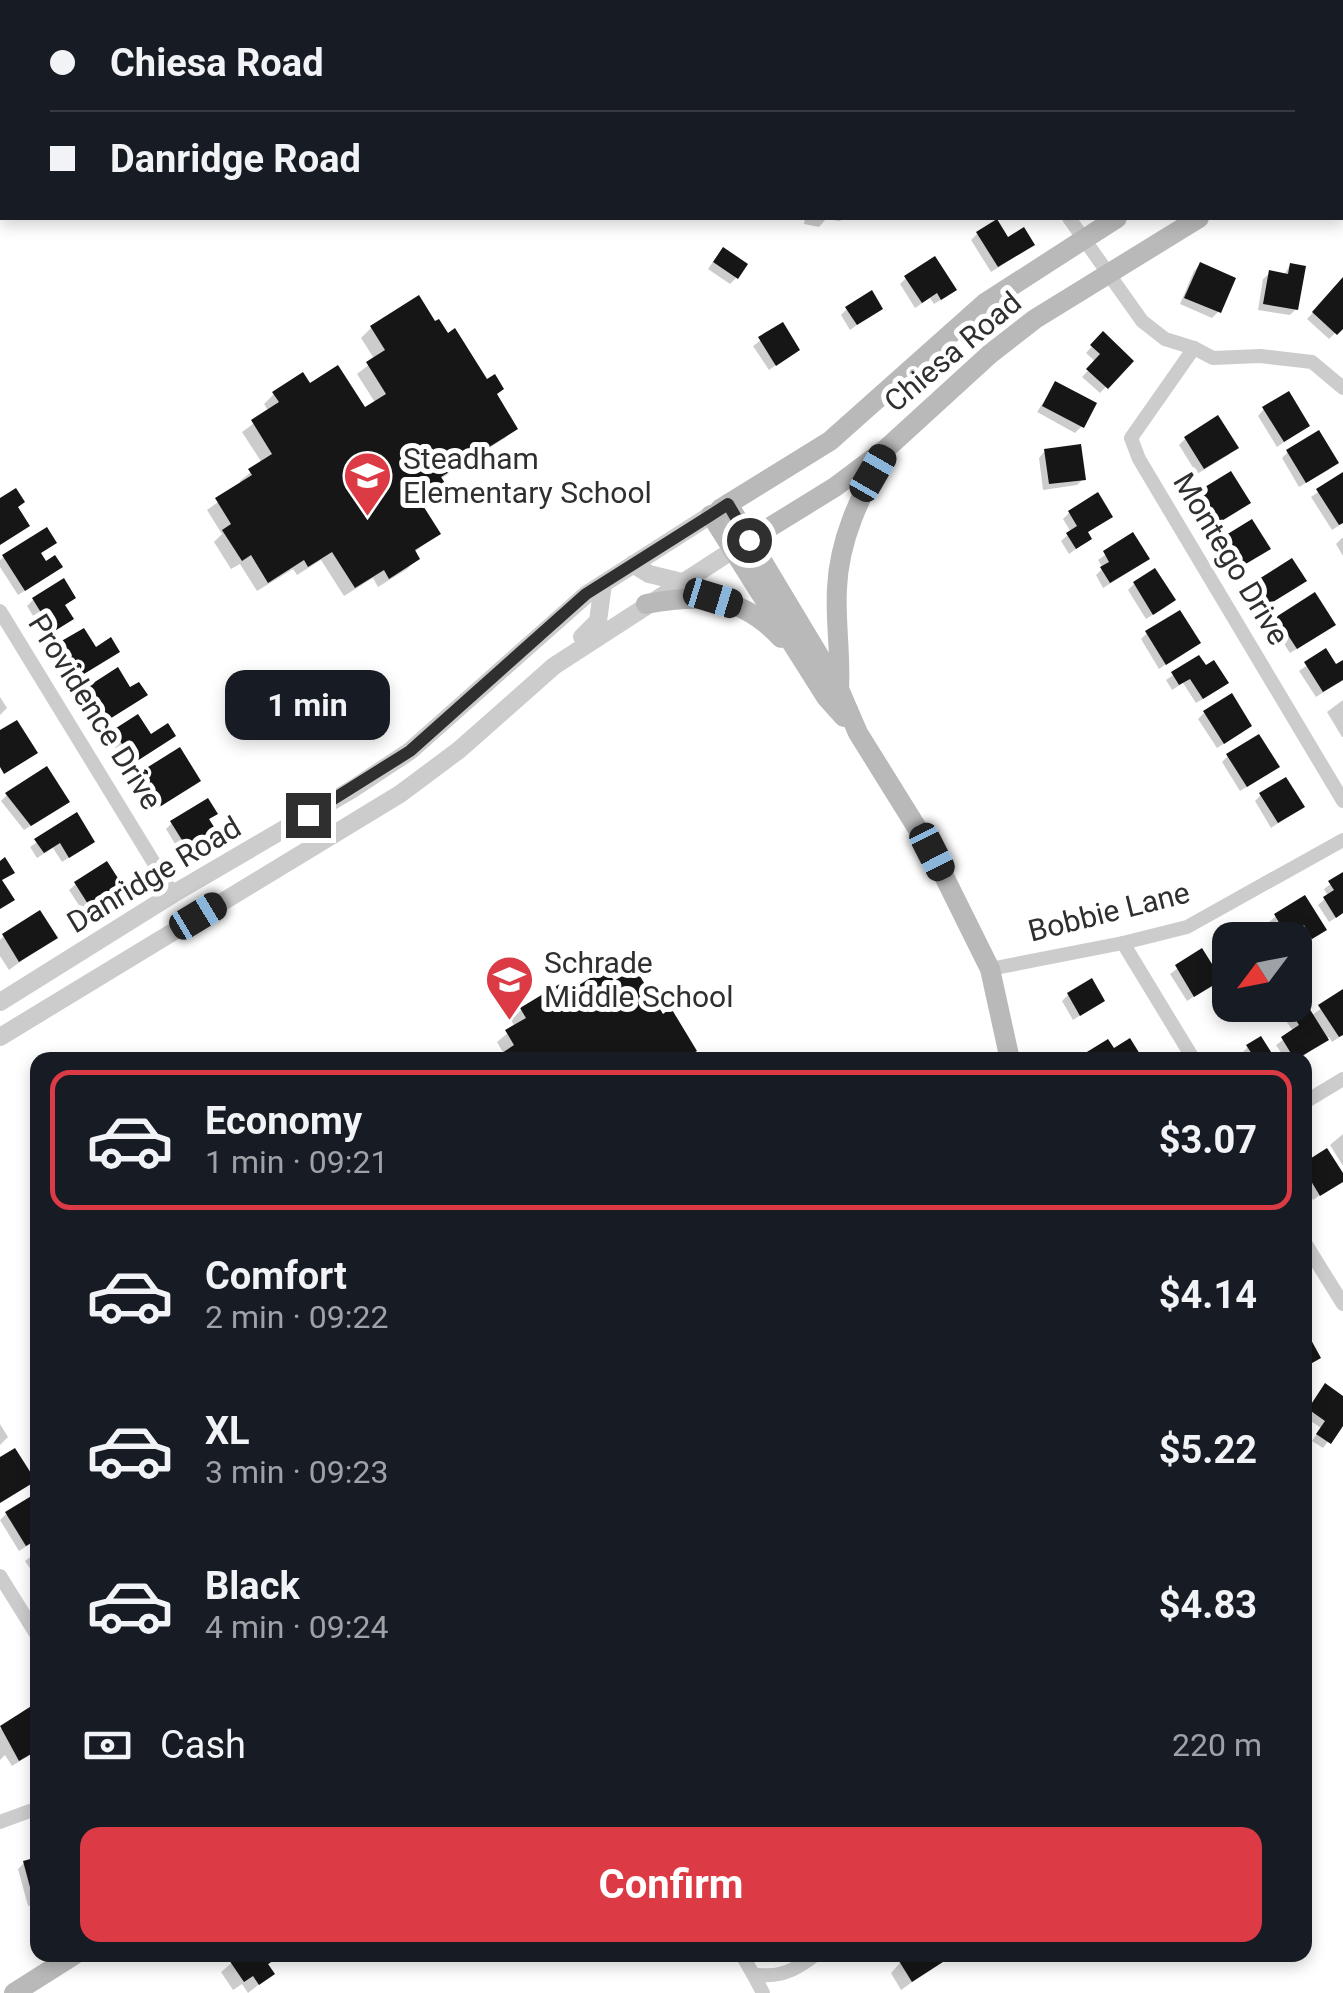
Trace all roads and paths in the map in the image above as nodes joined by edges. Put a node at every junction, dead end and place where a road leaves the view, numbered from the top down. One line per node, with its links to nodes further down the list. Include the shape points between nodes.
1 (1071, 220): 4 (street)
2 (1114, 220): 4 (main road, Chiesa Road)
3 (1197, 220): 5 (main road, Chiesa Road)
4 (1086, 237): 5 (street); 9 (main road, Chiesa Road, via 985,303 830,442)
5 (1110, 273): 6 (street, via 1142,321 1164,339); 8 (main road, Chiesa Road, via 1005,342)
6 (1194, 348): 7 (street, via 1213,358 1312,362); 20 (street, Montego Drive, via 1131,438)
7 (1343, 388)
8 (887, 448): 10 (main road, Chiesa Road); 18 (main road, via 859,498 842,551)
9 (720, 509): 10 (main road); 11 (street, Danridge Road)
10 (741, 544): 12 (street, Danridge Road); 17 (main road); 18 (main road)
11 (633, 564): 12 (street); 13 (street, Danridge Road)
12 (682, 582): 14 (street, Danridge Road)
13 (603, 584): 16 (street, via 598,621); 22 (street, Danridge Road, via 410,751)
14 (646, 604): 16 (street, Danridge Road); 17 (main road, via 688,596 734,604 770,626)
15 (0, 612): 22 (street, Providence Drive)
16 (554, 666): 26 (street, Danridge Road, via 400,794)
17 (808, 669): 19 (main road)
18 (839, 689): 19 (main road)
19 (858, 733): 24 (main road, via 932,852)
20 (1343, 801)
21 (1343, 840): 23 (street, Bobbie Lane, via 1187,926)
22 (174, 894): 25 (street, Danridge Road)
23 (1123, 943): 24 (street, Bobbie Lane); 28 (street)
24 (990, 969): 27 (main road)
25 (0, 1002)
26 (0, 1037)
27 (1008, 1052)
28 (1189, 1052)
29 (1343, 1079): 30 (street)
30 (1312, 1098)
31 (1312, 1254): 32 (street)
32 (1343, 1304)
33 (0, 1576): 34 (street)
34 (30, 1624)
35 (30, 1811): 36 (street)
36 (0, 1822)
37 (63, 1962): 41 (main road)
38 (746, 1962): 40 (street)
39 (804, 1962): 40 (street, via 784,1974)
40 (753, 1974): 42 (street)
41 (14, 1993)
42 (763, 1993)

